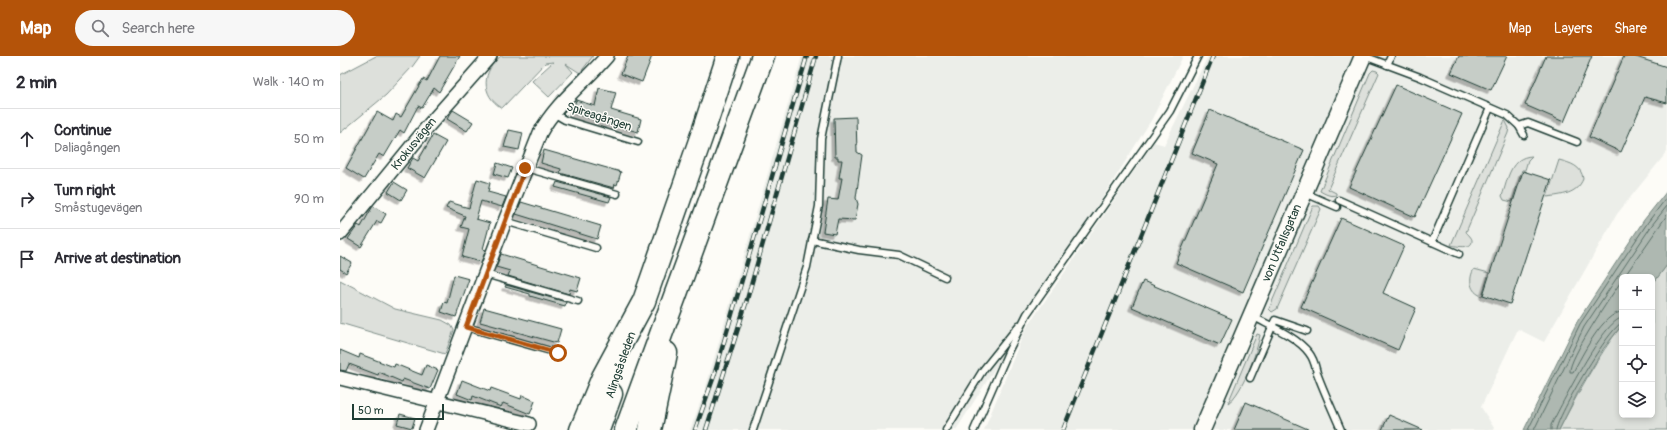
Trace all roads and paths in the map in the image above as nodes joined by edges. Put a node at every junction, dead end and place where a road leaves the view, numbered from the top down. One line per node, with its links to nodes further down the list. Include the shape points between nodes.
1 (490, 56): 24 (street, Krokusvägen)
2 (607, 56): 12 (street)
3 (715, 56): 14 (highway)
4 (728, 56): 14 (highway)
5 (838, 56): 25 (lane, via 822,139 819,206)
6 (1198, 56): 34 (lane, via 1166,117)
7 (1363, 56): 10 (lane); 19 (street, von Utfallsgatan)
8 (1391, 56): 10 (lane)
9 (762, 58): 30 (highway)
10 (1387, 65): 11 (lane)
11 (1490, 108): 13 (lane, via 1507,115); 26 (lane)
12 (553, 113): 16 (lane, Spireagången, via 565,120); 18 (street, via 540,133)
13 (1519, 126): 15 (lane); 17 (lane, via 1528,123)
14 (703, 132): 33 (highway)
15 (1524, 135)
16 (638, 142)
17 (1577, 142)
18 (525, 168): 20 (lane); 23 (street)
19 (1304, 193): 22 (lane); 35 (street, von Utfallsgatan)
20 (617, 194)
21 (1339, 200): 26 (lane)
22 (1336, 207)
23 (505, 221): 27 (lane); 29 (street)
24 (340, 234)
25 (812, 240): 31 (lane, via 899,255); 49 (lane, via 806,267)
26 (1432, 242): 28 (lane)
27 (596, 248)
28 (1459, 254)
29 (486, 274): 32 (lane); 37 (street)
30 (683, 274): 47 (highway); 48 (highway)
31 (945, 276)
32 (578, 301)
33 (644, 301): 45 (highway, via 603,377); 46 (highway, Alingsåsleden)
34 (1027, 314): 50 (lane, via 992,357); 51 (lane)
35 (1250, 316): 36 (lane); 52 (street, von Utfallsgatan)
36 (1272, 326): 38 (lane, via 1275,320); 41 (lane); 53 (lane, via 1302,346 1314,358 1317,372)
37 (466, 327): 39 (lane); 42 (street)
38 (1307, 331)
39 (558, 353)
40 (340, 378): 42 (street)
41 (1250, 378)
42 (436, 402): 43 (street); 44 (street)
43 (529, 424)
44 (426, 430)
45 (581, 430)
46 (598, 430)
47 (626, 430)
48 (650, 430)
49 (753, 430)
50 (946, 430)
51 (974, 430)
52 (1202, 430)
53 (1341, 430)

